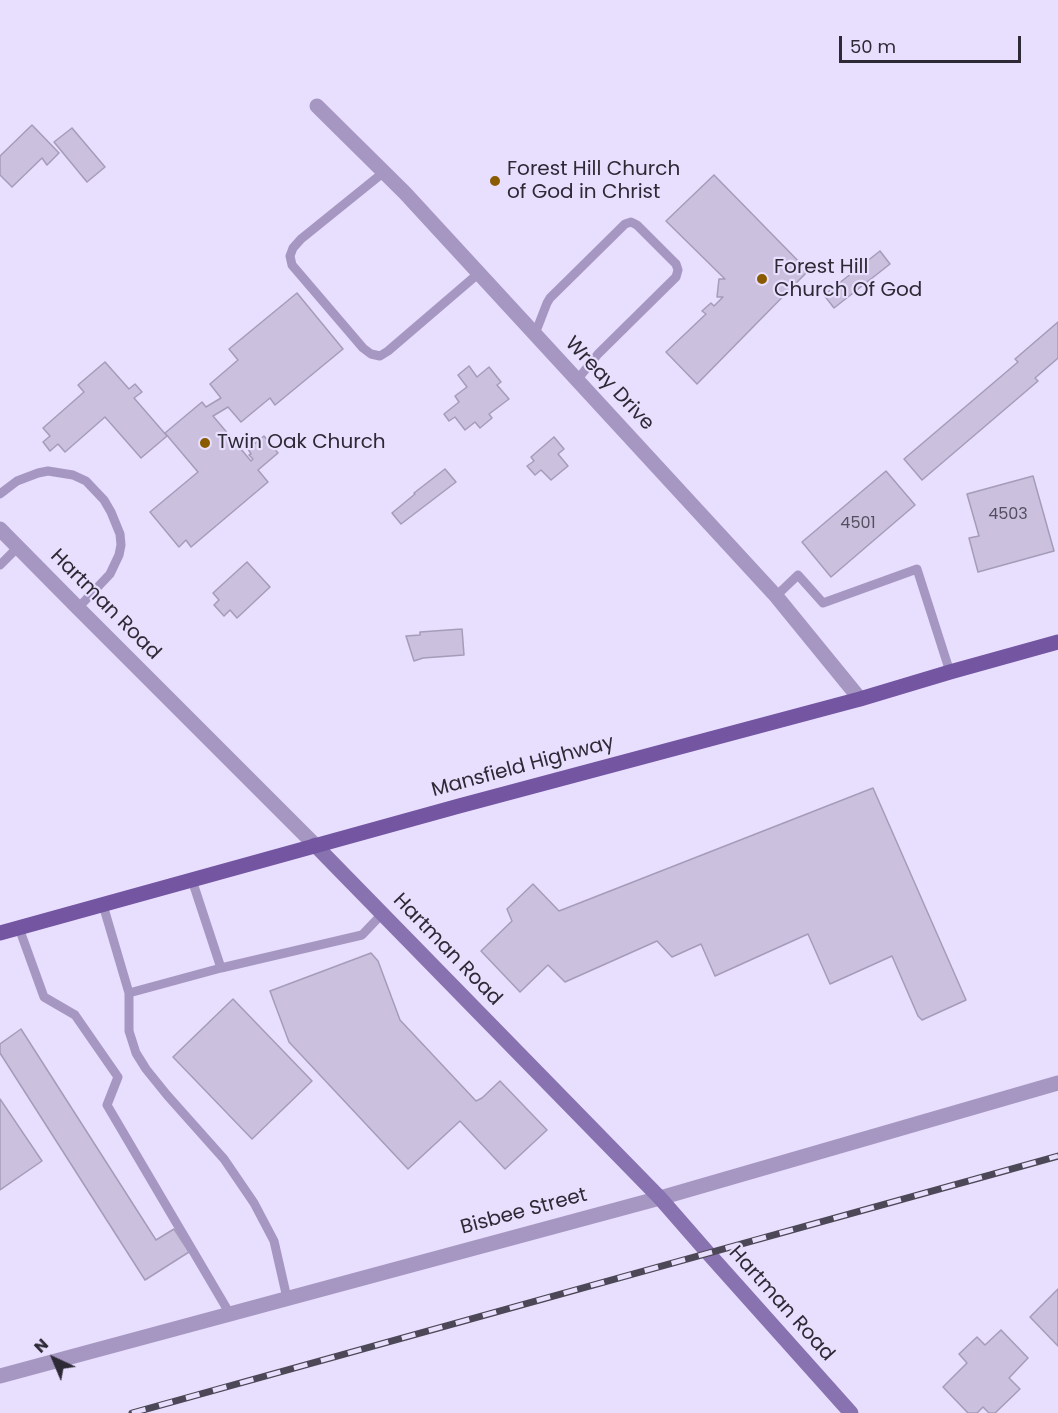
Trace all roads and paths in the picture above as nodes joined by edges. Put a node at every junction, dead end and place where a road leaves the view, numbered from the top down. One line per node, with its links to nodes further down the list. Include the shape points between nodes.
1 (317, 106): 2 (street, Wreay Drive)
2 (384, 172): 3 (street, Wreay Drive); 3 (lane, via 301,239 290,256 292,265 363,348 380,356 388,351)
3 (479, 273): 4 (street, Wreay Drive)
4 (535, 334): 5 (street, Wreay Drive); 5 (lane, via 550,298 625,224 637,225 676,264 676,277 598,354)
5 (578, 380): 10 (street, Wreay Drive)
6 (0, 494): 11 (lane, via 27,476 54,472 86,481 104,500 120,534 119,555 110,574)
7 (0, 528): 8 (street, Hartman Road)
8 (18, 547): 9 (lane); 11 (street, Hartman Road)
9 (0, 565)
10 (776, 596): 13 (lane, via 798,575 823,603 917,569); 14 (street, Wreay Drive)
11 (78, 608): 15 (street, Hartman Road)
12 (1058, 642): 13 (main road, Mansfield Highway)
13 (950, 672): 14 (main road, Mansfield Highway)
14 (861, 699): 15 (main road, Mansfield Highway)
15 (315, 846): 16 (main road, Mansfield Highway); 18 (street, Hartman Road)
16 (192, 880): 17 (main road, Mansfield Highway); 21 (lane)
17 (103, 904): 19 (main road, Mansfield Highway); 22 (lane)
18 (382, 914): 21 (lane, via 362,935); 24 (street, Hartman Road)
19 (19, 928): 20 (main road, Mansfield Highway); 26 (lane, via 44,997 75,1015 118,1077 107,1105)
20 (0, 933)
21 (221, 968): 22 (lane)
22 (129, 993): 25 (lane, via 129,1031 136,1053 224,1159 254,1203 274,1240)
23 (1058, 1083): 24 (street, Bisbee Street)
24 (660, 1198): 25 (street, Bisbee Street); 28 (street, Hartman Road)
25 (287, 1298): 26 (street, Bisbee Street)
26 (230, 1314): 27 (street, Bisbee Street)
27 (0, 1376)
28 (851, 1413)

